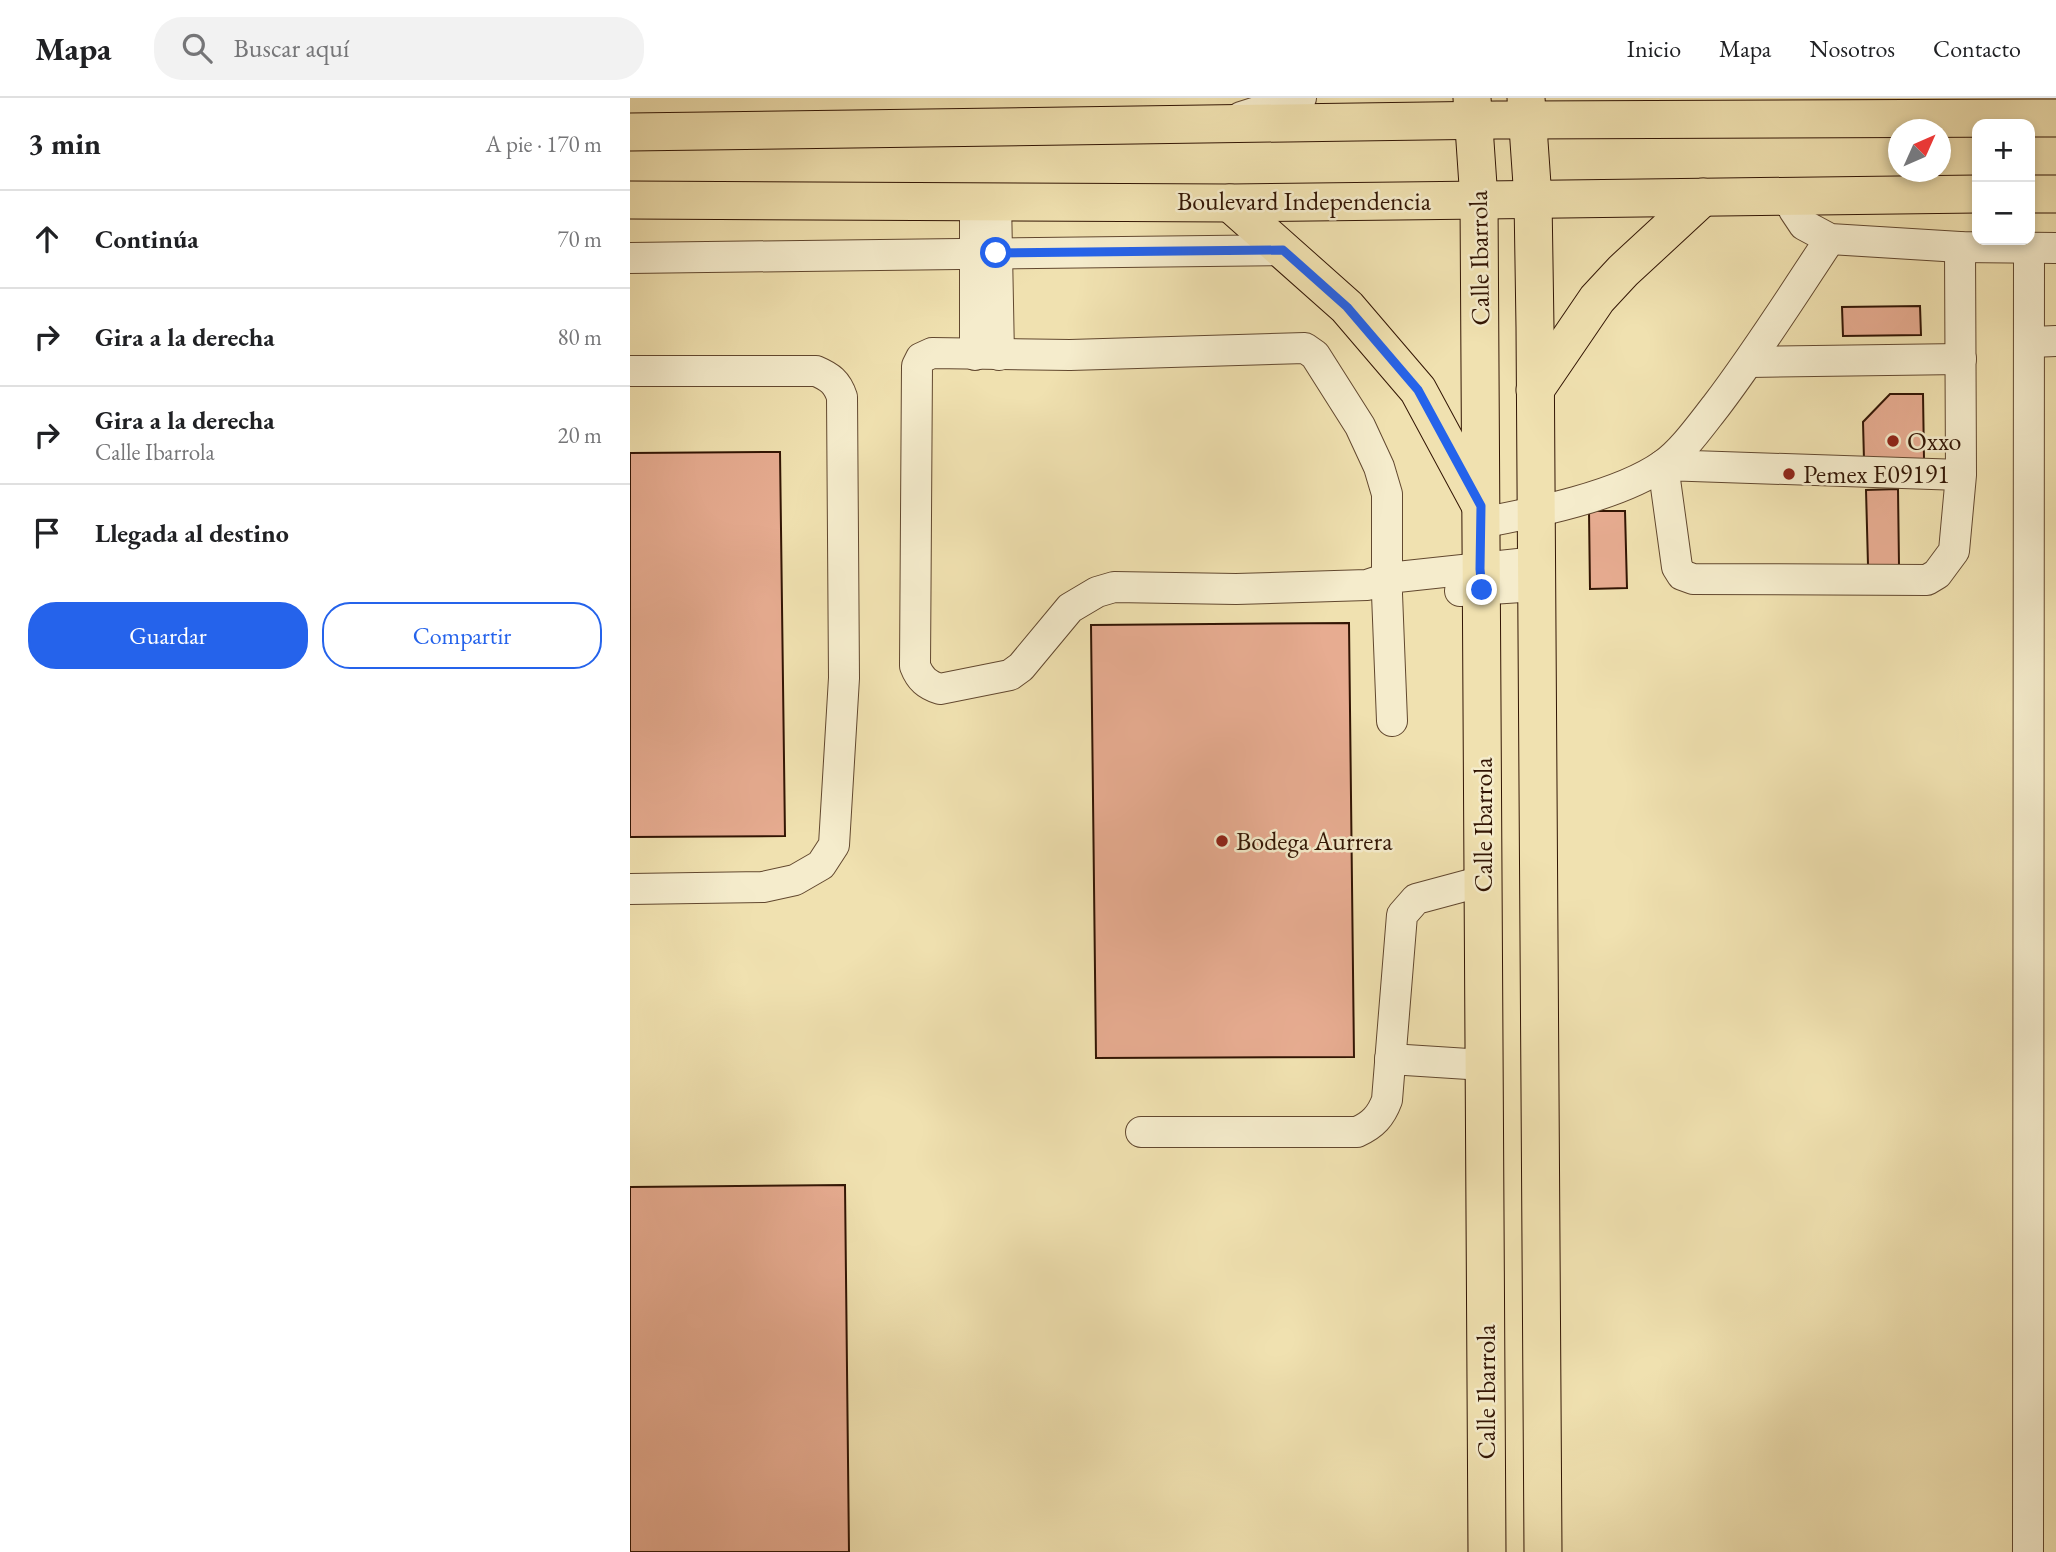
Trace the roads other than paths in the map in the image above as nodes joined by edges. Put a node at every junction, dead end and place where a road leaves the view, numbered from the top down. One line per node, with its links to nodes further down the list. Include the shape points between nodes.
1 (1301, 98): 5 (street)
2 (1473, 109): 3 (main road); 5 (main road); 13 (main road, Calle Ibarrola)
3 (1527, 109): 4 (main road); 14 (main road, Calle Ibarrola)
4 (2056, 118)
5 (1220, 124): 6 (main road)
6 (630, 132)
7 (1972, 194): 10 (main road, Boulevard Independencia)
8 (2035, 194): 9 (main road)
9 (2056, 194)
10 (1789, 195): 11 (main road, Boulevard Independencia); 17 (street, via 1804,225)
11 (1703, 197): 14 (main road, Boulevard Independencia); 28 (main road, via 1597,299)
12 (630, 200): 15 (main road, Boulevard Independencia)
13 (1479, 200): 14 (main road, Boulevard Independencia); 16 (main road, Boulevard Independencia); 32 (main road, Calle Ibarrola)
14 (1533, 200): 28 (main road, Calle Ibarrola)
15 (985, 201): 16 (main road, Boulevard Independencia); 21 (street)
16 (1230, 202): 20 (main road)
17 (1829, 239): 18 (street); 26 (street)
18 (1960, 247): 19 (street); 25 (street)
19 (2043, 248): 23 (street)
20 (1283, 250): 21 (street); 32 (main road, via 1347,307 1418,390)
21 (985, 254): 22 (street); 24 (street)
22 (630, 258)
23 (2043, 341): 44 (street)
24 (987, 355): 35 (street, via 1305,348 1315,355 1360,426 1379,467 1387,494); 35 (street, via 932,353 917,366 915,666 925,683 940,689 1010,675 1070,608 1114,587)
25 (1961, 359): 26 (street); 30 (street)
26 (1749, 362): 29 (street)
27 (630, 371): 38 (street, via 816,371 838,386 842,397 844,664 834,845 821,865 795,880 763,887)
28 (1535, 390): 31 (main road, Calle Ibarrola)
29 (1664, 465): 30 (street); 30 (street, via 1677,567 1693,579 1927,580 1937,575 1954,551); 31 (street, via 1619,487)
30 (1961, 475)
31 (1537, 512): 32 (street); 33 (main road, Calle Ibarrola)
32 (1481, 515): 34 (main road, Calle Ibarrola)
33 (1536, 574): 34 (street); 43 (main road, Calle Ibarrola)
34 (1481, 580): 35 (street); 37 (main road, Calle Ibarrola)
35 (1381, 585): 36 (street)
36 (1392, 721)
37 (1483, 881): 39 (street, via 1416,899 1402,915); 40 (main road, Calle Ibarrola)
38 (630, 890)
39 (1390, 1059): 40 (street); 41 (street, via 1382,1112 1357,1132)
40 (1484, 1065): 42 (main road, Calle Ibarrola)
41 (1141, 1132)
42 (1487, 1552)
43 (1544, 1552)
44 (2028, 1552)

